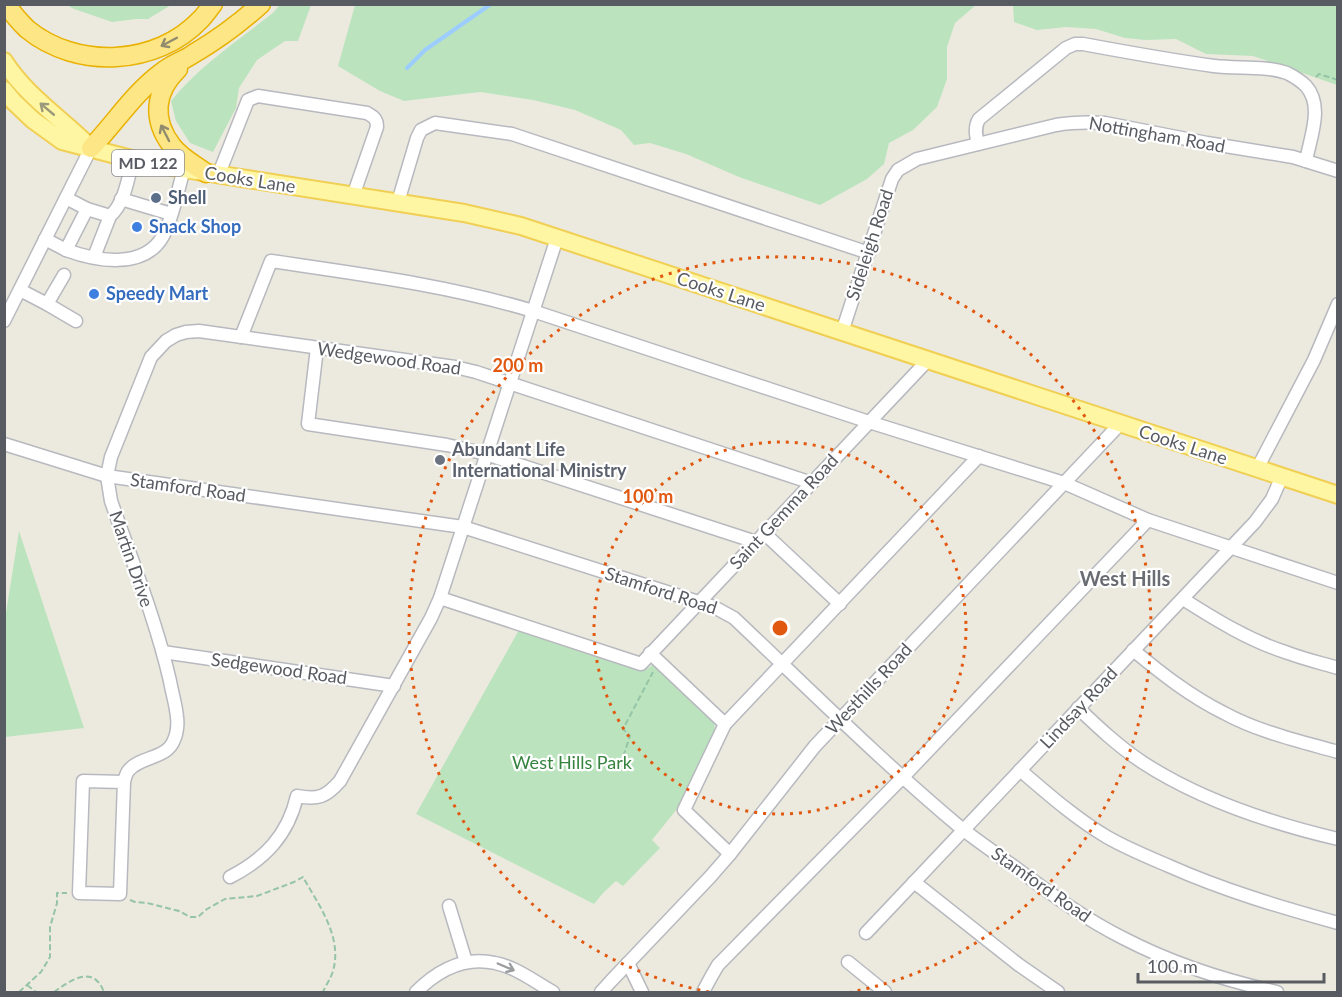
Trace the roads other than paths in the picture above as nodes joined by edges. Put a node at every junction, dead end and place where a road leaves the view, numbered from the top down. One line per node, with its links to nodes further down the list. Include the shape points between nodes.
1 (6, 4): 2 (highway, one-way to 1, via 201,20 168,44 149,52 106,58 85,56 45,40 28,29)
2 (213, 4)
3 (261, 4): 4 (highway)
4 (192, 55): 8 (highway, via 144,87); 14 (highway, one-way to 4, via 173,148 159,122 160,93 169,77)
5 (4, 61): 8 (main road, MD 122, one-way to 5, via 44,107)
6 (4, 90): 8 (main road, MD 122, via 33,120 62,141)
7 (978, 144): 10 (street, Nottingham Road, via 1056,125 1089,122); 10 (street, via 975,129 979,119 1066,48 1083,44 1216,66 1267,69 1297,78 1306,86 1315,105); 11 (street, Nottingham Road)
8 (91, 148): 9 (main road, Cooks Lane / MD 122); 16 (street)
9 (133, 159): 12 (main road, Cooks Lane / MD 122); 17 (street)
10 (1306, 161): 13 (street, Nottingham Road)
11 (908, 163): 25 (street, Sideleigh Road, via 892,179)
12 (184, 170): 14 (main road, Cooks Lane / MD 122); 20 (street)
13 (1338, 171)
14 (212, 174): 15 (main road, Cooks Lane / MD 122); 15 (street, via 248,100 258,96 367,113 377,121 377,127)
15 (353, 196): 18 (main road, Cooks Lane)
16 (66, 198): 19 (street); 23 (street)
17 (122, 199): 20 (street); 21 (street)
18 (398, 202): 22 (main road, Cooks Lane, via 522,226); 25 (street, via 417,138 421,130 435,123 512,134)
19 (87, 209): 21 (street); 24 (street)
20 (171, 214): 26 (street, via 162,238 150,250 120,260)
21 (110, 216): 26 (street)
22 (557, 238): 31 (street); 34 (main road, Cooks Lane)
23 (45, 239): 24 (street); 28 (street)
24 (66, 250): 26 (street)
25 (868, 253): 34 (street, Sideleigh Road)
26 (94, 258)
27 (64, 275): 29 (street)
28 (20, 290): 29 (street); 32 (street)
29 (47, 304): 33 (street)
30 (1338, 304): 45 (street, via 1314,360)
31 (533, 311): 35 (street, via 414,282 271,261); 39 (street); 40 (street)
32 (4, 321)
33 (75, 321)
34 (842, 332): 37 (main road, Cooks Lane)
35 (241, 337): 36 (street, Wedgewood Road); 38 (street, Wedgewood Road, via 186,332 158,348)
36 (317, 348): 39 (street, Wedgewood Road, via 454,367); 43 (street, via 308,424)
37 (928, 360): 40 (street, Saint Gemma Road); 41 (main road, Cooks Lane)
38 (145, 368): 46 (street, Martin Drive)
39 (509, 383): 43 (street); 48 (street, Wedgewood Road)
40 (869, 422): 44 (street); 48 (street, Saint Gemma Road)
41 (1120, 424): 45 (main road, Cooks Lane); 49 (street, Westhills Road)
42 (4, 444): 46 (street, Stamford Road)
43 (486, 454): 52 (street); 53 (street)
44 (979, 456): 49 (street); 59 (street)
45 (1257, 469): 47 (main road, Cooks Lane)
46 (107, 476): 52 (street, Stamford Road); 61 (street, Martin Drive, via 111,501)
47 (1282, 476): 50 (main road, Cooks Lane); 54 (street, Lindsay Road, via 1263,513)
48 (812, 483): 53 (street, Saint Gemma Road)
49 (1064, 483): 51 (street); 67 (street, Westhills Road)
50 (1338, 495)
51 (1148, 520): 54 (street); 71 (street)
52 (463, 527): 56 (street); 58 (street, Stamford Road)
53 (760, 538): 58 (street, Saint Gemma Road); 59 (street)
54 (1231, 547): 55 (street); 57 (street, Lindsay Road)
55 (1338, 583)
56 (440, 598): 62 (street, Saint Gemma Road, via 641,664); 65 (street)
57 (1183, 599): 60 (street, Lindsay Road); 64 (street, via 1263,644)
58 (699, 602): 62 (street, Saint Gemma Road); 63 (street, Stamford Road, via 734,618)
59 (840, 604): 63 (street)
60 (1133, 650): 66 (street, Lindsay Road); 69 (street, via 1173,683 1225,714)
61 (163, 652): 65 (street, Sedgewood Road); 72 (street, Martin Drive, via 178,718 174,742 130,768)
62 (655, 657): 68 (street)
63 (782, 663): 67 (street, Stamford Road); 68 (street)
64 (1338, 668)
65 (394, 686): 76 (street, via 340,781 325,795 297,796 288,823 267,852)
66 (1078, 708): 70 (street, Lindsay Road); 74 (street, via 1109,738 1173,781 1244,812)
67 (841, 719): 71 (street, Stamford Road); 75 (street, Westhills Road)
68 (725, 724): 75 (street, via 684,810)
69 (1338, 752)
70 (1020, 770): 73 (street, Lindsay Road); 79 (street, via 1078,818 1144,856 1226,890)
71 (903, 777): 73 (street, Stamford Road); 88 (street, via 718,965)
72 (124, 782): 72 (street, via 120,894 79,893 83,781)
73 (963, 830): 77 (street, Lindsay Road); 91 (street, Stamford Road, via 1063,902 1122,938 1196,970)
74 (1338, 839)
75 (729, 854): 83 (street, Westhills Road)
76 (230, 877)
77 (914, 882): 80 (street, Lindsay Road); 90 (street)
78 (449, 906): 81 (street)
79 (1338, 923)
80 (866, 933)
81 (466, 962): 84 (street, via 441,972); 85 (street, one-way to 85, via 496,963 513,969)
82 (848, 962): 89 (street)
83 (628, 963): 86 (street, Westhills Road); 87 (street)
84 (416, 993)
85 (553, 993)
86 (601, 993)
87 (642, 993)
88 (703, 993)
89 (885, 993)
90 (1058, 993)
91 (1276, 993)

